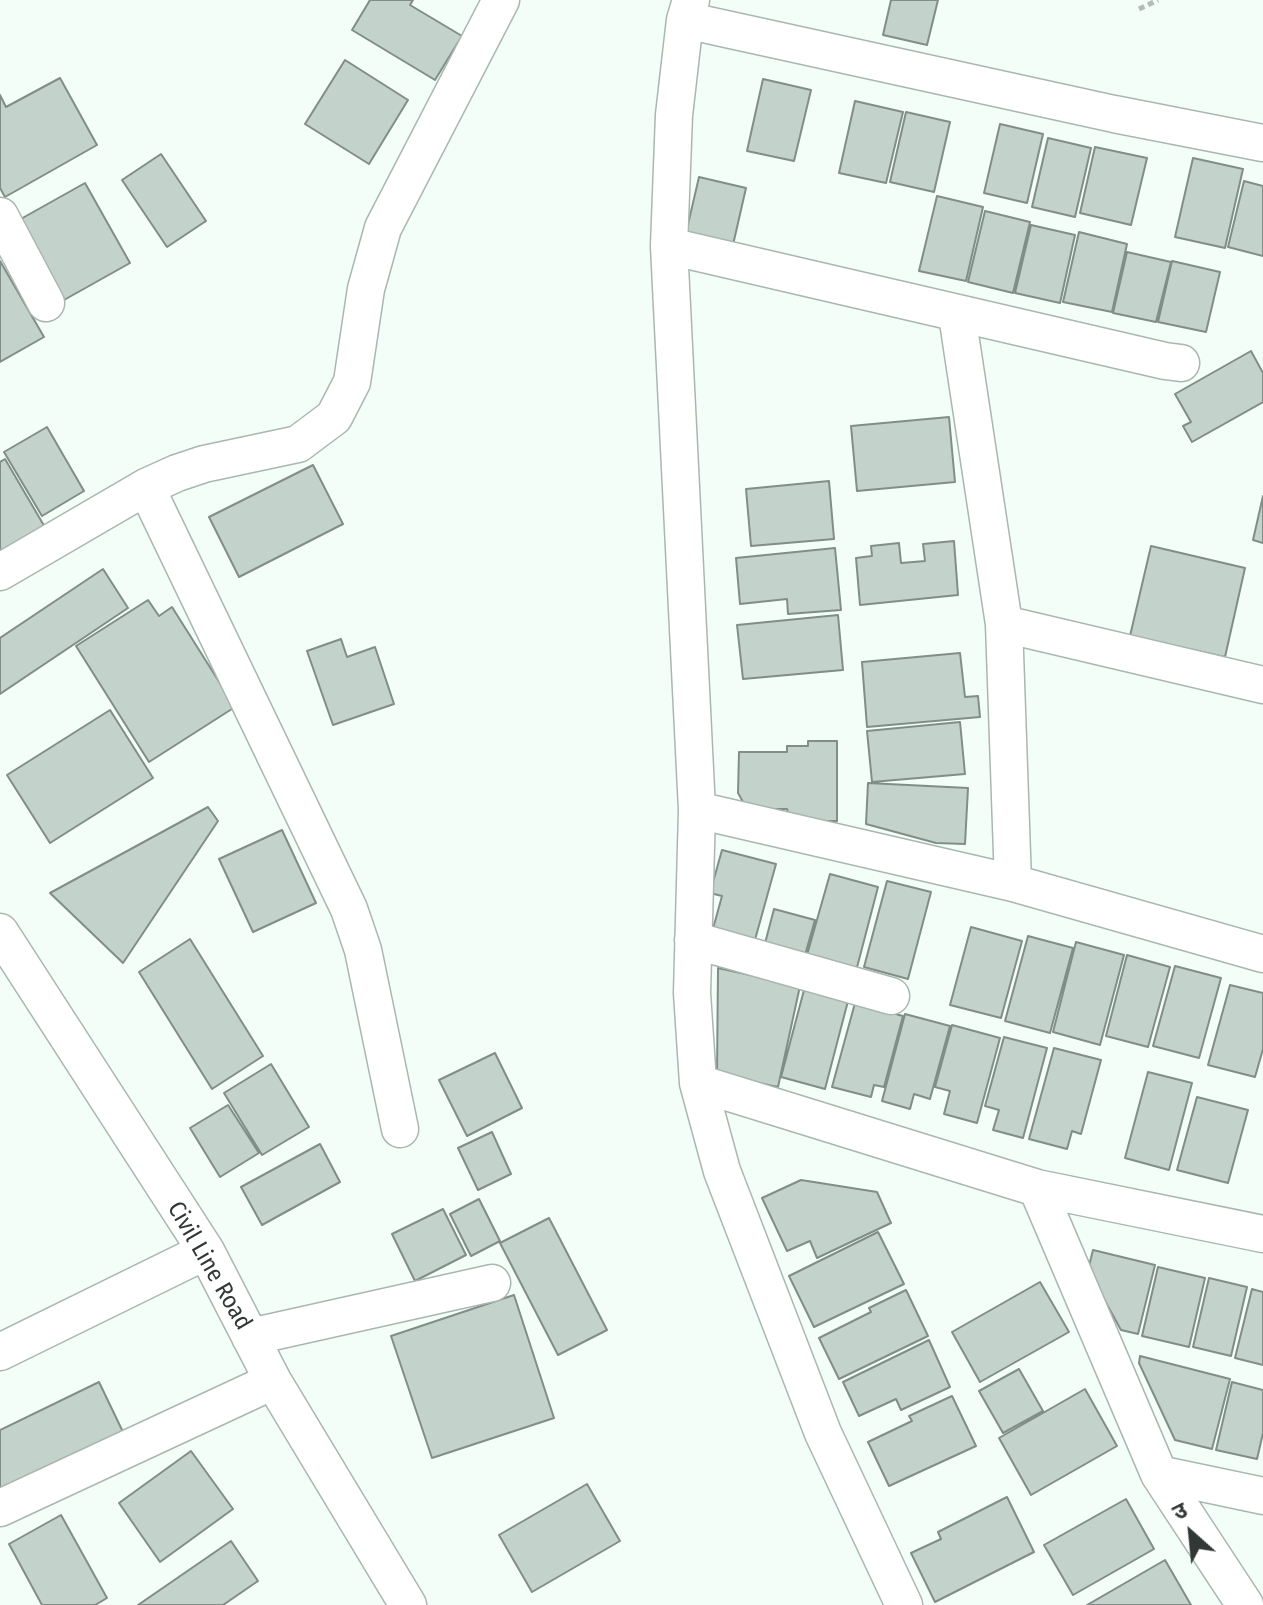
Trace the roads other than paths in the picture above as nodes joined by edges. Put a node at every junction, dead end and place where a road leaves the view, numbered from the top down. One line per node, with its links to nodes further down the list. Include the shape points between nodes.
1 (501, 0): 9 (street, via 383,228 366,289 352,382 334,417 298,444 204,464)
2 (688, 10): 3 (street, via 1114,114); 5 (street, via 674,115)
3 (1263, 143)
4 (0, 216): 6 (street)
5 (669, 246): 7 (street); 13 (street)
6 (46, 303)
7 (957, 315): 8 (street); 11 (street)
8 (1181, 363)
9 (146, 487): 10 (street); 20 (street, via 349,909 363,950)
10 (0, 572)
11 (1004, 624): 12 (street); 14 (street)
12 (1263, 685)
13 (697, 810): 14 (street); 16 (street)
14 (1013, 883): 17 (street)
15 (0, 932): 23 (street, Civil Line Road)
16 (693, 940): 18 (street); 19 (street)
17 (1263, 954)
18 (891, 996)
19 (698, 1083): 21 (street); 32 (street, via 722,1171 823,1433)
20 (400, 1129)
21 (1037, 1188): 22 (street); 28 (street)
22 (1263, 1234)
23 (206, 1251): 25 (street, Civil Line Road); 26 (street)
24 (492, 1283): 25 (street)
25 (250, 1337): 27 (street, Civil Line Road)
26 (0, 1352)
27 (273, 1381): 30 (street); 31 (street, Civil Line Road)
28 (1159, 1474): 29 (street); 33 (street)
29 (1263, 1496)
30 (0, 1508)
31 (408, 1605)
32 (904, 1605)
33 (1245, 1605)

